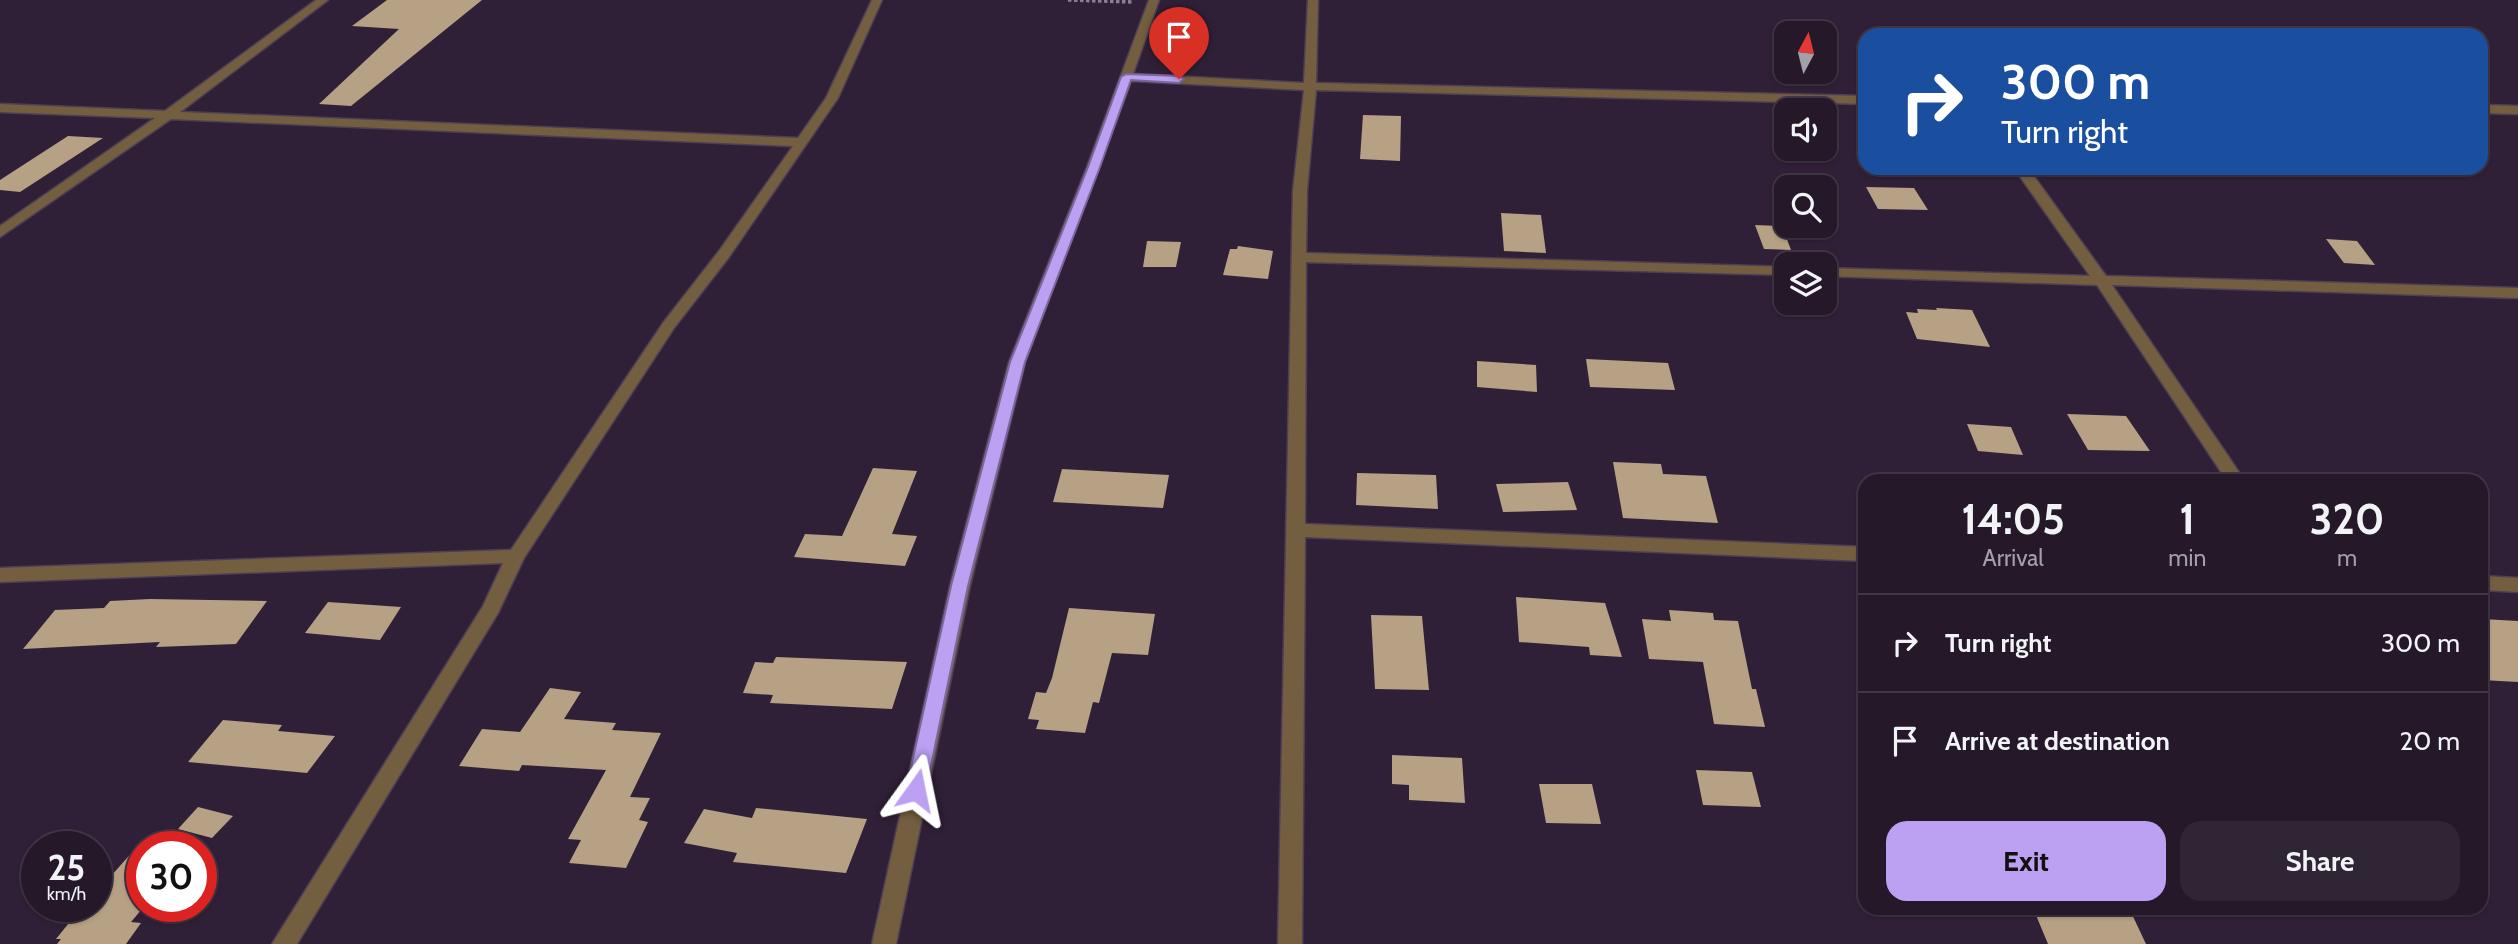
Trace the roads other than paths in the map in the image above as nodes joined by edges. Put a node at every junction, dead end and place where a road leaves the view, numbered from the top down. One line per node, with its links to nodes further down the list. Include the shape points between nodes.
1 (323, 0): 11 (street)
2 (877, 0): 12 (street, via 832,98)
3 (1313, 0): 6 (street)
4 (1154, 1): 5 (street)
5 (1126, 77): 6 (street); 28 (street, via 1017,362 960,586)
6 (1310, 86): 7 (street); 15 (street)
7 (1858, 100)
8 (0, 108): 11 (street)
9 (2488, 109): 10 (street)
10 (2518, 110)
11 (168, 115): 12 (street); 14 (street)
12 (801, 142): 23 (street, via 668,326)
13 (2026, 175): 18 (street)
14 (0, 233)
15 (1299, 257): 16 (street); 21 (street)
16 (1774, 271)
17 (1837, 272): 18 (street)
18 (2101, 280): 19 (street); 20 (street)
19 (2518, 293)
20 (2231, 474)
21 (1297, 530): 22 (street); 29 (street)
22 (1858, 554)
23 (516, 556): 24 (street); 27 (street, via 491,608)
24 (0, 575)
25 (2488, 583): 26 (street)
26 (2518, 585)
27 (284, 944)
28 (884, 944)
29 (1290, 944)

